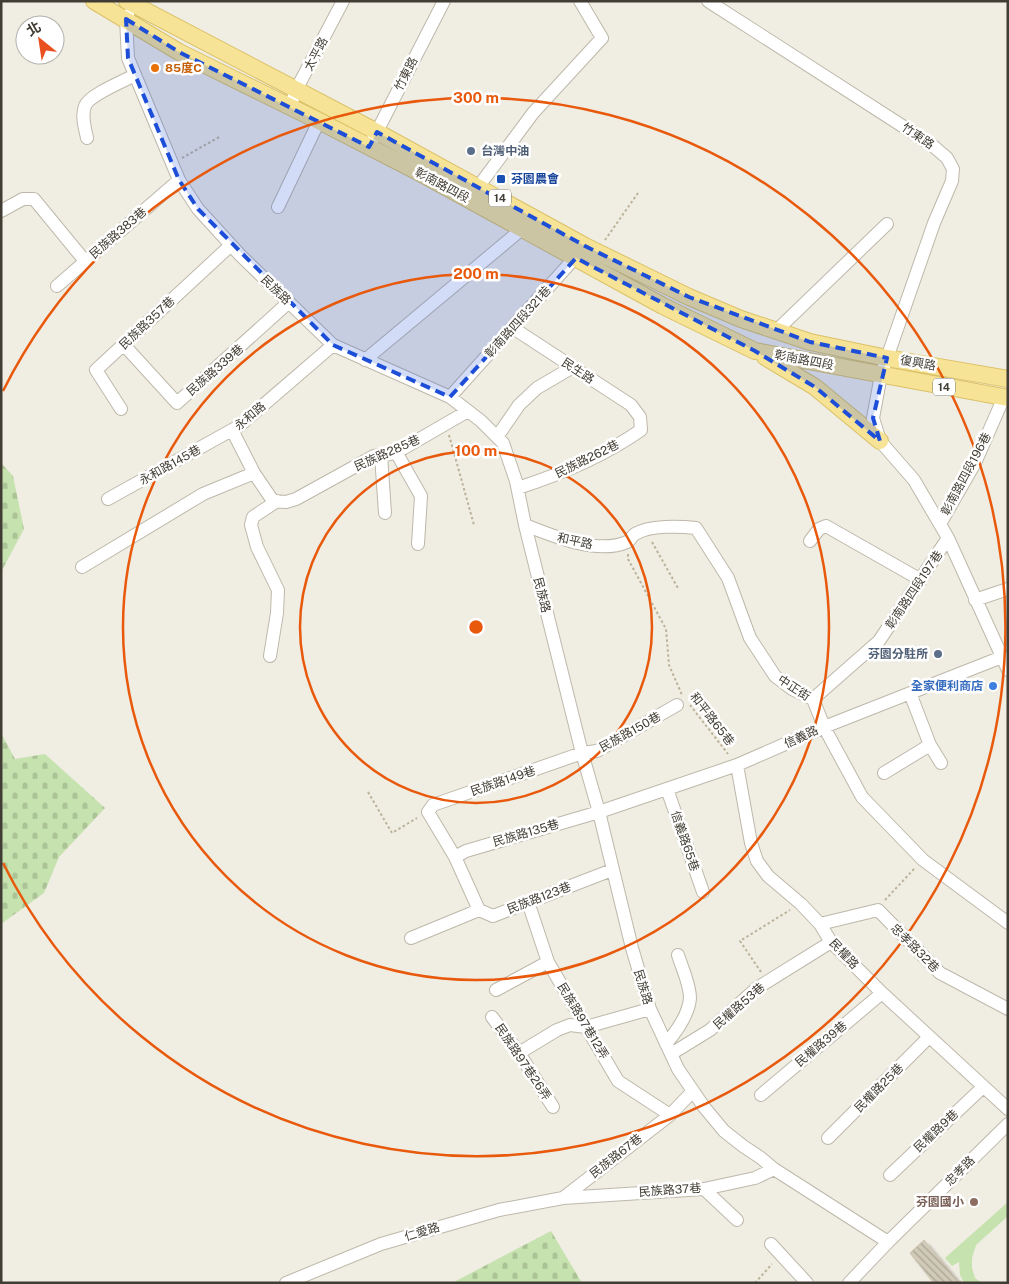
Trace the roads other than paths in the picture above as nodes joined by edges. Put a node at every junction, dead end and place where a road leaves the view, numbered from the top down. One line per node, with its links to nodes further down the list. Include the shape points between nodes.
1 (94, 1): 7 (main road, 彰南路四段 / 14)
2 (344, 1): 9 (street, 太平路)
3 (444, 1): 12 (street, 竹東路)
4 (580, 1): 16 (street, via 602,38 533,113)
5 (708, 1): 31 (street, 竹東路, via 932,145 947,158 953,169 952,181)
6 (131, 2): 7 (street, 民族路); 9 (main road, 彰南路四段 / 14)
7 (126, 19): 8 (street, 民族路, via 128,58); 10 (main road, 彰南路四段 / 14, via 179,52)
8 (135, 75): 13 (street, via 85,104 83,113); 15 (street, 民族路)
9 (296, 90): 10 (street, 太平路); 12 (main road, 彰南路四段 / 14)
10 (290, 107): 11 (main road, 彰南路四段 / 14)
11 (319, 120): 14 (main road, 彰南路四段 / 14); 17 (street)
12 (377, 132): 14 (street, 竹東路); 16 (main road, 彰南路四段 / 14)
13 (87, 138)
14 (369, 147): 16 (main road, 彰南路四段 / 14)
15 (179, 180): 21 (street, 民族路, via 198,209); 23 (street, 民族路383巷)
16 (474, 193): 20 (main road, 彰南路四段 / 14); 22 (main road, 彰南路四段 / 14)
17 (278, 207)
18 (1, 211): 23 (street, via 23,199 34,199)
19 (887, 224): 27 (street)
20 (522, 229): 22 (main road, 彰南路四段 / 14); 32 (street)
21 (231, 245): 25 (street, 民族路); 28 (street, 民族路357巷)
22 (586, 252): 26 (street, 彰南路四段321巷); 27 (main road, 彰南路四段 / 14, via 742,319); 30 (main road, 彰南路四段 / 14, via 663,306)
23 (85, 261): 24 (street, 民族路383巷)
24 (57, 286)
25 (289, 302): 28 (street, 民族路339巷, via 177,403); 29 (street, 民族路)
26 (513, 328): 33 (street, 民生路); 36 (street, 彰南路四段321巷)
27 (776, 330): 31 (main road, 彰南路四段 / 14, via 810,342)
28 (124, 345): 38 (street, 民族路357巷, via 96,370)
29 (333, 345): 32 (street, 民族路); 41 (street, 永和路)
30 (755, 350): 34 (main road, 彰南路四段 / 14); 43 (main road, via 815,387)
31 (887, 358): 34 (street); 35 (main road, 復興路 / 14)
32 (365, 360): 36 (street, 民族路)
33 (573, 367): 40 (street, 民生路, via 631,405); 42 (street, via 537,388 519,405)
34 (881, 375): 37 (main road, 復興路 / 14); 43 (street, via 873,418)
35 (1008, 379)
36 (450, 397): 39 (street, 民族路)
37 (1006, 398): 51 (street, 彰南路四段196巷, via 975,463)
38 (121, 409)
39 (468, 411): 42 (street, 民族路); 44 (street, 民族路285巷)
40 (640, 417): 47 (street, 民族路262巷, via 641,430 624,441 555,476)
41 (232, 430): 46 (street, 永和路); 48 (street, 永和路145巷)
42 (497, 437): 47 (street, 民族路, via 503,443)
43 (880, 441): 51 (street, via 914,480)
44 (396, 452): 45 (street, 民族路285巷); 56 (street, via 421,496)
45 (381, 455): 49 (street, 民族路285巷, via 296,499); 50 (street)
46 (254, 473): 49 (street, 永和路, via 273,501); 57 (street, via 203,494)
47 (518, 488): 52 (street, 民族路)
48 (108, 499)
49 (277, 501): 61 (street, via 253,517 251,525 257,547 278,590)
50 (385, 513)
51 (940, 524): 53 (street)
52 (525, 525): 55 (street, 和平路, via 579,544 603,546); 69 (street, 民族路)
53 (948, 538): 58 (street, 彰南路四段197巷); 60 (street)
54 (810, 541): 58 (street, via 819,529 826,526)
55 (628, 542): 65 (street, 中正街, via 635,534 674,525 696,528 728,578 750,638 775,676)
56 (418, 544)
57 (82, 567)
58 (921, 580): 65 (street, 彰南路四段197巷, via 879,641)
59 (1008, 589): 60 (street)
60 (975, 600): 62 (street)
61 (270, 656)
62 (1002, 658): 63 (street); 64 (street, 信義路)
63 (1008, 670)
64 (910, 693): 67 (street, 信義路); 68 (street)
65 (813, 699): 67 (street, 中正街)
66 (682, 701): 69 (street, 民族路150巷, via 597,751)
67 (824, 727): 71 (street, 信義路); 80 (street, 中正街, via 862,797 923,860)
68 (930, 744): 70 (street); 72 (street)
69 (582, 753): 74 (street, 民族路); 75 (street, 民族路149巷, via 433,806 428,812)
70 (941, 764)
71 (737, 766): 73 (street, 信義路); 81 (street, 民權路, via 750,843 757,861 768,876)
72 (884, 773)
73 (666, 789): 74 (street, 信義路); 77 (street, 信義路65巷)
74 (599, 812): 75 (street, 民族路135巷); 76 (street, 民族路)
75 (455, 857): 79 (street)
76 (612, 870): 78 (street, 民族路123巷); 88 (street, 民族路)
77 (703, 892)
78 (528, 902): 79 (street, 民族路123巷, via 493,916); 85 (street, 民族路97巷12弄)
79 (479, 910): 82 (street, 民族路123巷)
80 (1008, 923)
81 (820, 924): 83 (street, 民權路); 89 (street, 忠孝路32巷, via 878,910 940,973)
82 (412, 938)
83 (831, 942): 87 (street, 民權路); 93 (street, 民權路53巷, via 757,988 710,1030)
84 (678, 955): 93 (street, via 690,997)
85 (548, 962): 86 (street); 91 (street, 民族路97巷12弄)
86 (496, 990)
87 (882, 993): 92 (street, 民權路); 97 (street, 民權路39巷)
88 (650, 1009): 91 (street); 93 (street, 民族路)
89 (1008, 1009)
90 (492, 1017): 94 (street, 民族路97巷26弄)
91 (586, 1027): 94 (street, via 570,1025 557,1030); 100 (street, 民族路97巷12弄, via 618,1081)
92 (929, 1037): 95 (street, 民權路); 102 (street, 民權路25巷)
93 (669, 1049): 96 (street, 民族路)
94 (519, 1053): 98 (street, 民族路97巷26弄)
95 (983, 1087): 99 (street, 民權路); 104 (street, 民權路9巷)
96 (694, 1091): 100 (street, 民族路67巷); 103 (street, 民族路, via 724,1131)
97 (761, 1095)
98 (553, 1107)
99 (1008, 1109)
100 (670, 1115): 106 (street, 民族路67巷)
101 (1008, 1124): 108 (street, 忠孝路)
102 (828, 1138)
103 (774, 1169): 105 (street, 民族路37巷, via 755,1178); 108 (street, 民族路)
104 (890, 1175)
105 (704, 1189): 106 (street, 民族路37巷); 107 (street)
106 (563, 1198): 110 (street, 仁愛路, via 498,1210 381,1244)
107 (737, 1220)
108 (888, 1242): 112 (street, 忠孝路)
109 (771, 1244): 111 (street)
110 (286, 1283)
111 (807, 1283)
112 (849, 1283)

